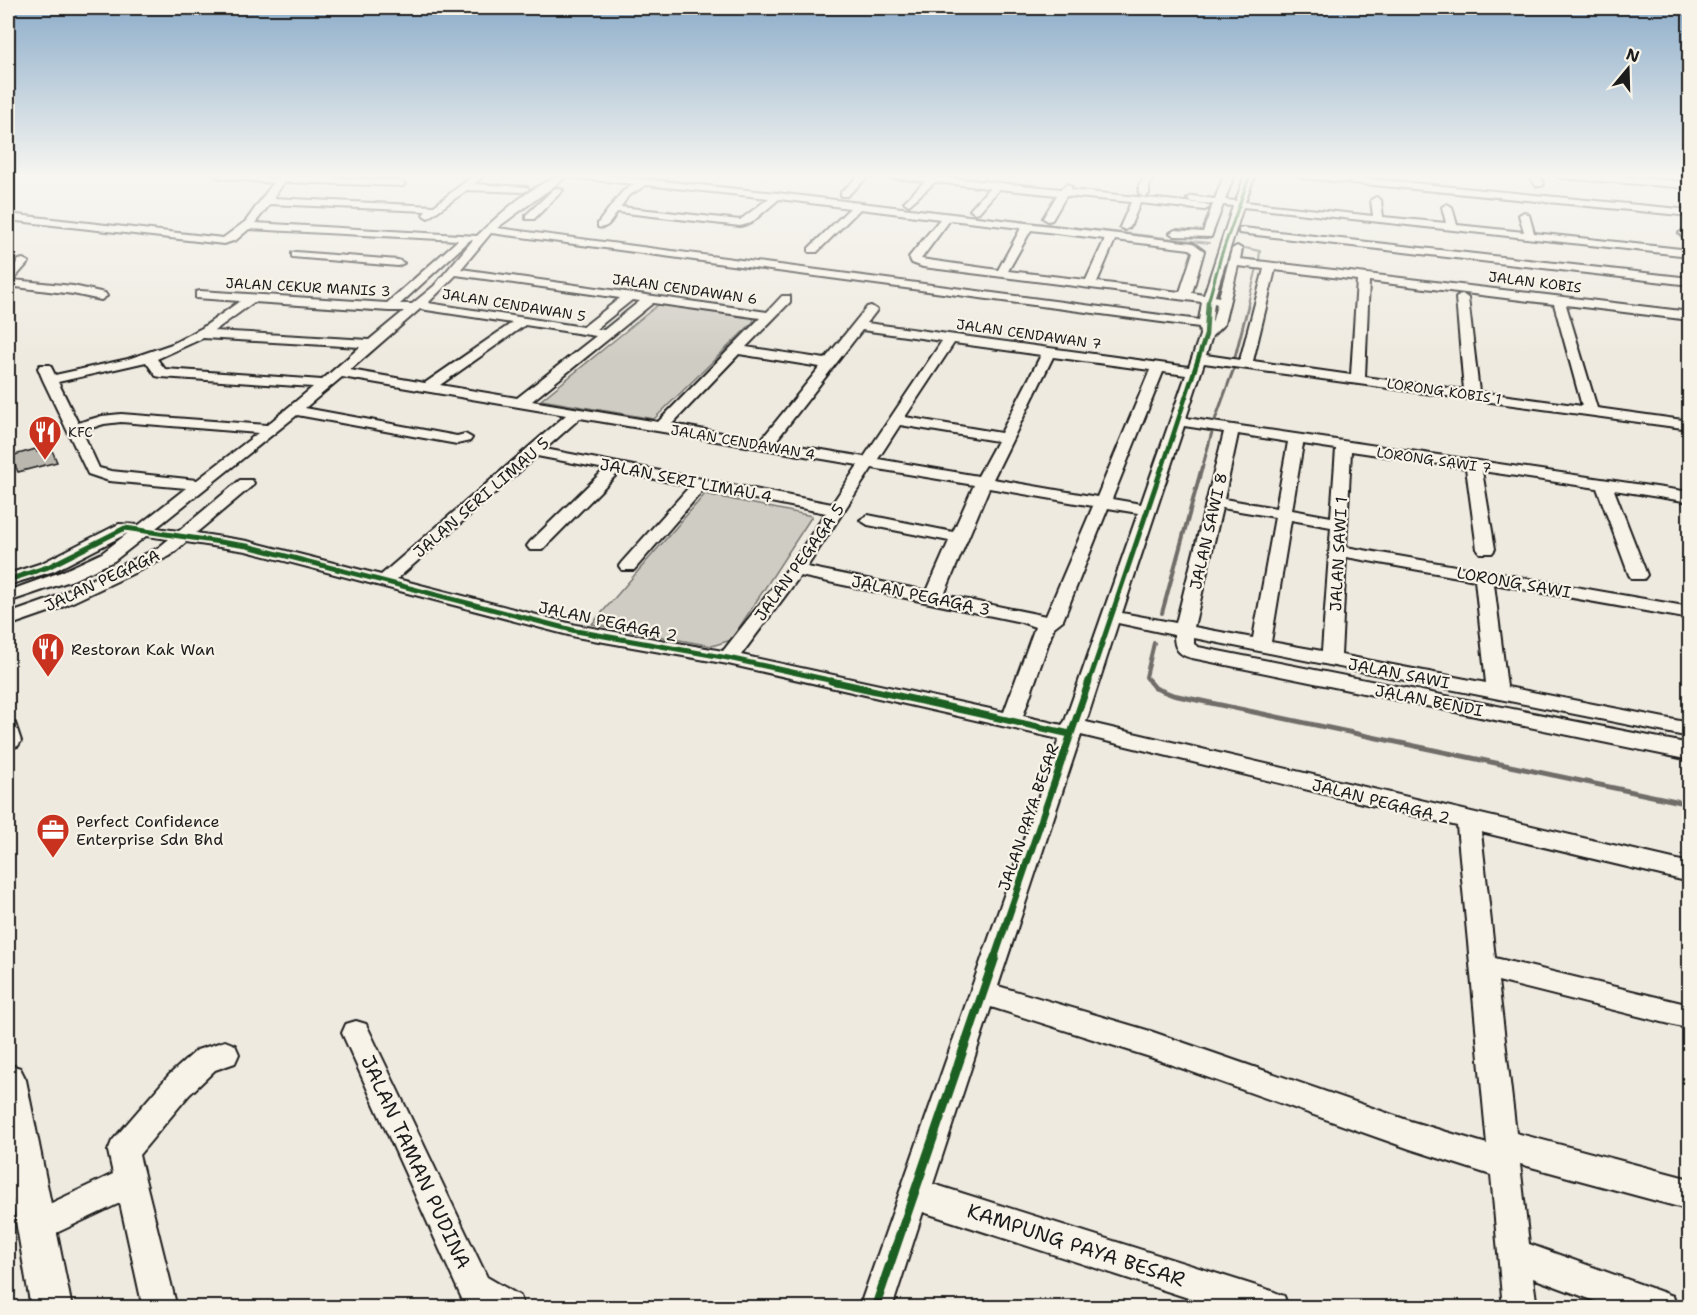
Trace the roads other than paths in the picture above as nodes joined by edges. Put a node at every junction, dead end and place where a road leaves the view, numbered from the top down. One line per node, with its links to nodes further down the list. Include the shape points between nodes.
1 (182, 236): 2 (street, via 224,241)
2 (238, 236)
3 (327, 236): 22 (street, via 296,255)
4 (477, 236): 41 (street)
5 (478, 236): 24 (street)
6 (490, 236): 48 (street)
7 (827, 236): 16 (street)
8 (931, 236): 25 (street, via 916,261)
9 (1022, 236): 25 (street)
10 (1106, 236): 15 (street)
11 (1228, 236): 19 (street, JALAN PAYA BESAR)
12 (1242, 236): 21 (street, JALAN PAYA BESAR)
13 (1399, 236): 28 (street)
14 (1533, 236): 18 (street)
15 (1111, 237): 17 (street); 29 (street)
16 (813, 250)
17 (1196, 252): 19 (street); 33 (street)
18 (1689, 253)
19 (1220, 260): 38 (street, JALAN PAYA BESAR)
20 (23, 262): 27 (street)
21 (1233, 262): 23 (street, JALAN KOBIS); 40 (street, JALAN PAYA BESAR)
22 (398, 263)
23 (1270, 266): 26 (street, JALAN KOBIS); 58 (street)
24 (454, 271): 32 (street, JALAN CENDAWAN 6); 42 (street)
25 (1000, 274): 29 (street)
26 (1363, 277): 39 (street, JALAN KOBIS); 62 (street)
27 (8, 281): 30 (street)
28 (1689, 282)
29 (1090, 284): 33 (street)
30 (101, 296)
31 (201, 296): 34 (street, JALAN CEKUR MANIS 3)
32 (630, 296): 36 (street, JALAN CENDAWAN 6); 49 (street)
33 (1185, 296): 38 (street)
34 (252, 298): 41 (street, JALAN CEKUR MANIS 3); 50 (street)
35 (1461, 298): 65 (street)
36 (650, 299): 44 (street, JALAN CENDAWAN 6); 51 (street)
37 (786, 299): 44 (street)
38 (1209, 299): 40 (street); 48 (street, JALAN PAYA BESAR)
39 (1559, 300): 45 (street, JALAN KOBIS); 68 (street)
40 (1225, 301): 48 (street, JALAN PAYA BESAR, via 1218,324)
41 (389, 306): 42 (street, JALAN CEKUR MANIS 3)
42 (416, 307): 46 (street, JALAN CENDAWAN 5); 53 (street)
43 (871, 310): 47 (street)
44 (770, 316): 54 (street)
45 (1689, 316)
46 (523, 321): 49 (street, JALAN CENDAWAN 5); 64 (street)
47 (859, 326): 52 (street, JALAN CENDAWAN 7); 57 (street)
48 (1205, 329): 59 (street, JALAN PAYA BESAR)
49 (585, 331): 51 (street, JALAN CENDAWAN 5)
50 (201, 334): 53 (street); 56 (street, via 178,347)
51 (606, 334): 66 (street)
52 (951, 338): 55 (street, JALAN CENDAWAN 7); 70 (street, JALAN PEGAGA 5)
53 (371, 344): 61 (street)
54 (737, 350): 57 (street); 73 (street)
55 (1049, 352): 60 (street, JALAN CENDAWAN 7); 78 (street)
56 (148, 356): 63 (street, via 161,373); 74 (street, via 47,374)
57 (829, 364): 80 (street)
58 (1246, 364): 59 (street, LORONG KOBIS 1); 62 (street, LORONG KOBIS 1)
59 (1196, 365): 60 (street, JALAN CENDAWAN 7); 71 (street, JALAN PAYA BESAR)
60 (1158, 367): 92 (street)
61 (339, 372): 63 (street); 64 (street, JALAN CENDAWAN 4)
62 (1358, 379): 65 (street, LORONG KOBIS 1)
63 (325, 384): 67 (street)
64 (428, 387): 66 (street, JALAN CENDAWAN 4)
65 (1472, 396): 68 (street, LORONG KOBIS 1)
66 (520, 403): 69 (street, JALAN CENDAWAN 4)
67 (295, 410): 75 (street); 77 (street, via 457,440)
68 (1591, 411): 72 (street, LORONG KOBIS 1)
69 (577, 413): 73 (street, JALAN CENDAWAN 4); 82 (street, JALAN SERI LIMAU 5)
70 (897, 420): 78 (street); 83 (street, JALAN PEGAGA 5)
71 (1178, 421): 76 (street, LORONG SAWI 7); 95 (street, JALAN PAYA BESAR)
72 (1689, 425)
73 (661, 427): 80 (street, JALAN CENDAWAN 4)
74 (73, 429): 75 (street, via 121,418); 89 (street, via 98,474)
75 (270, 430): 89 (street)
76 (1232, 430): 79 (street, LORONG SAWI 7); 93 (street, JALAN SAWI 8)
77 (465, 438)
78 (1005, 438): 88 (street)
79 (1296, 440): 81 (street, LORONG SAWI 7); 96 (street)
80 (765, 445): 83 (street, JALAN CENDAWAN 4)
81 (1344, 447): 85 (street, LORONG SAWI 7); 98 (street, JALAN SAWI 1)
82 (534, 451): 84 (street, JALAN SERI LIMAU 4); 110 (street, JALAN SERI LIMAU 5)
83 (868, 463): 88 (street, JALAN CENDAWAN 4); 94 (street, JALAN PEGAGA 5)
84 (616, 466): 87 (street, JALAN SERI LIMAU 4); 102 (street)
85 (1473, 466): 90 (street, LORONG SAWI 7); 103 (street)
86 (246, 483): 100 (street, JALAN PEGAGA)
87 (701, 483): 94 (street, JALAN SERI LIMAU 4); 105 (street)
88 (983, 483): 92 (street, JALAN CENDAWAN 4); 101 (street)
89 (201, 485): 99 (street)
90 (1604, 485): 91 (street, LORONG SAWI 7); 107 (street)
91 (1689, 497)
92 (1100, 502): 95 (street, JALAN CENDAWAN 4); 116 (street, via 1054,620)
93 (1214, 502): 96 (street); 117 (street, JALAN SAWI 8)
94 (837, 510): 106 (street, JALAN PEGAGA 5)
95 (1147, 510): 114 (street, JALAN PAYA BESAR)
96 (1283, 513): 98 (street); 118 (street)
97 (868, 520): 101 (street)
98 (1339, 523): 104 (street, JALAN SAWI 1)
99 (134, 530): 100 (street, JALAN PEGAGA 2); 109 (street); 111 (street, via 108,557)
100 (183, 537): 110 (street, JALAN PEGAGA 2, via 247,546); 115 (street, JALAN PEGAGA, via 164,552 93,586)
101 (959, 538): 112 (street)
102 (536, 546)
103 (1486, 549)
104 (1339, 551): 108 (street, LORONG SAWI); 120 (street, JALAN SAWI 1)
105 (628, 566)
106 (796, 570): 112 (street, JALAN PEGAGA 3); 119 (street, JALAN PEGAGA 5)
107 (1638, 575)
108 (1484, 577): 113 (street, LORONG SAWI); 121 (street)
109 (8, 580)
110 (385, 581): 119 (street, JALAN PEGAGA 2, via 576,631)
111 (8, 597)
112 (933, 598): 116 (street, JALAN PEGAGA 3)
113 (1689, 613)
114 (1110, 616): 117 (street, JALAN SAWI); 123 (street, JALAN PAYA BESAR)
115 (8, 620)
116 (1044, 624): 122 (street)
117 (1184, 631): 118 (street, JALAN SAWI); 125 (street, JALAN BENDI, via 1184,646 1192,652)
118 (1261, 646): 120 (street, JALAN SAWI)
119 (728, 658): 122 (street, JALAN PEGAGA 2)
120 (1331, 660): 121 (street, JALAN SAWI)
121 (1497, 693): 124 (street, JALAN SAWI)
122 (1011, 720): 123 (street, JALAN PEGAGA 2)
123 (1071, 730): 126 (street, JALAN PEGAGA 2); 129 (street, JALAN PAYA BESAR)
124 (1689, 730)
125 (1689, 752)
126 (1468, 822): 127 (street, JALAN PEGAGA 2); 128 (street)
127 (1689, 873)
128 (1484, 966): 130 (street); 134 (street)
129 (982, 993): 134 (street, via 1150,1044 1410,1135); 136 (street, JALAN PAYA BESAR)
130 (1689, 1017)
131 (356, 1033): 140 (street, JALAN TAMAN PUDINA, via 475,1289)
132 (225, 1054): 135 (street, via 207,1059 179,1085 123,1151)
133 (8, 1080): 138 (main road)
134 (1503, 1154): 137 (street); 139 (street)
135 (130, 1182): 138 (street); 142 (street)
136 (914, 1194): 143 (street, JALAN PAYA BESAR); 144 (street, KAMPUNG PAYA BESAR)
137 (1689, 1195)
138 (37, 1226): 141 (main road)
139 (1514, 1255): 145 (street); 146 (street)
140 (505, 1307)
141 (52, 1308)
142 (160, 1308)
143 (875, 1308)
144 (1272, 1308)
145 (1520, 1308)
146 (1661, 1308)

